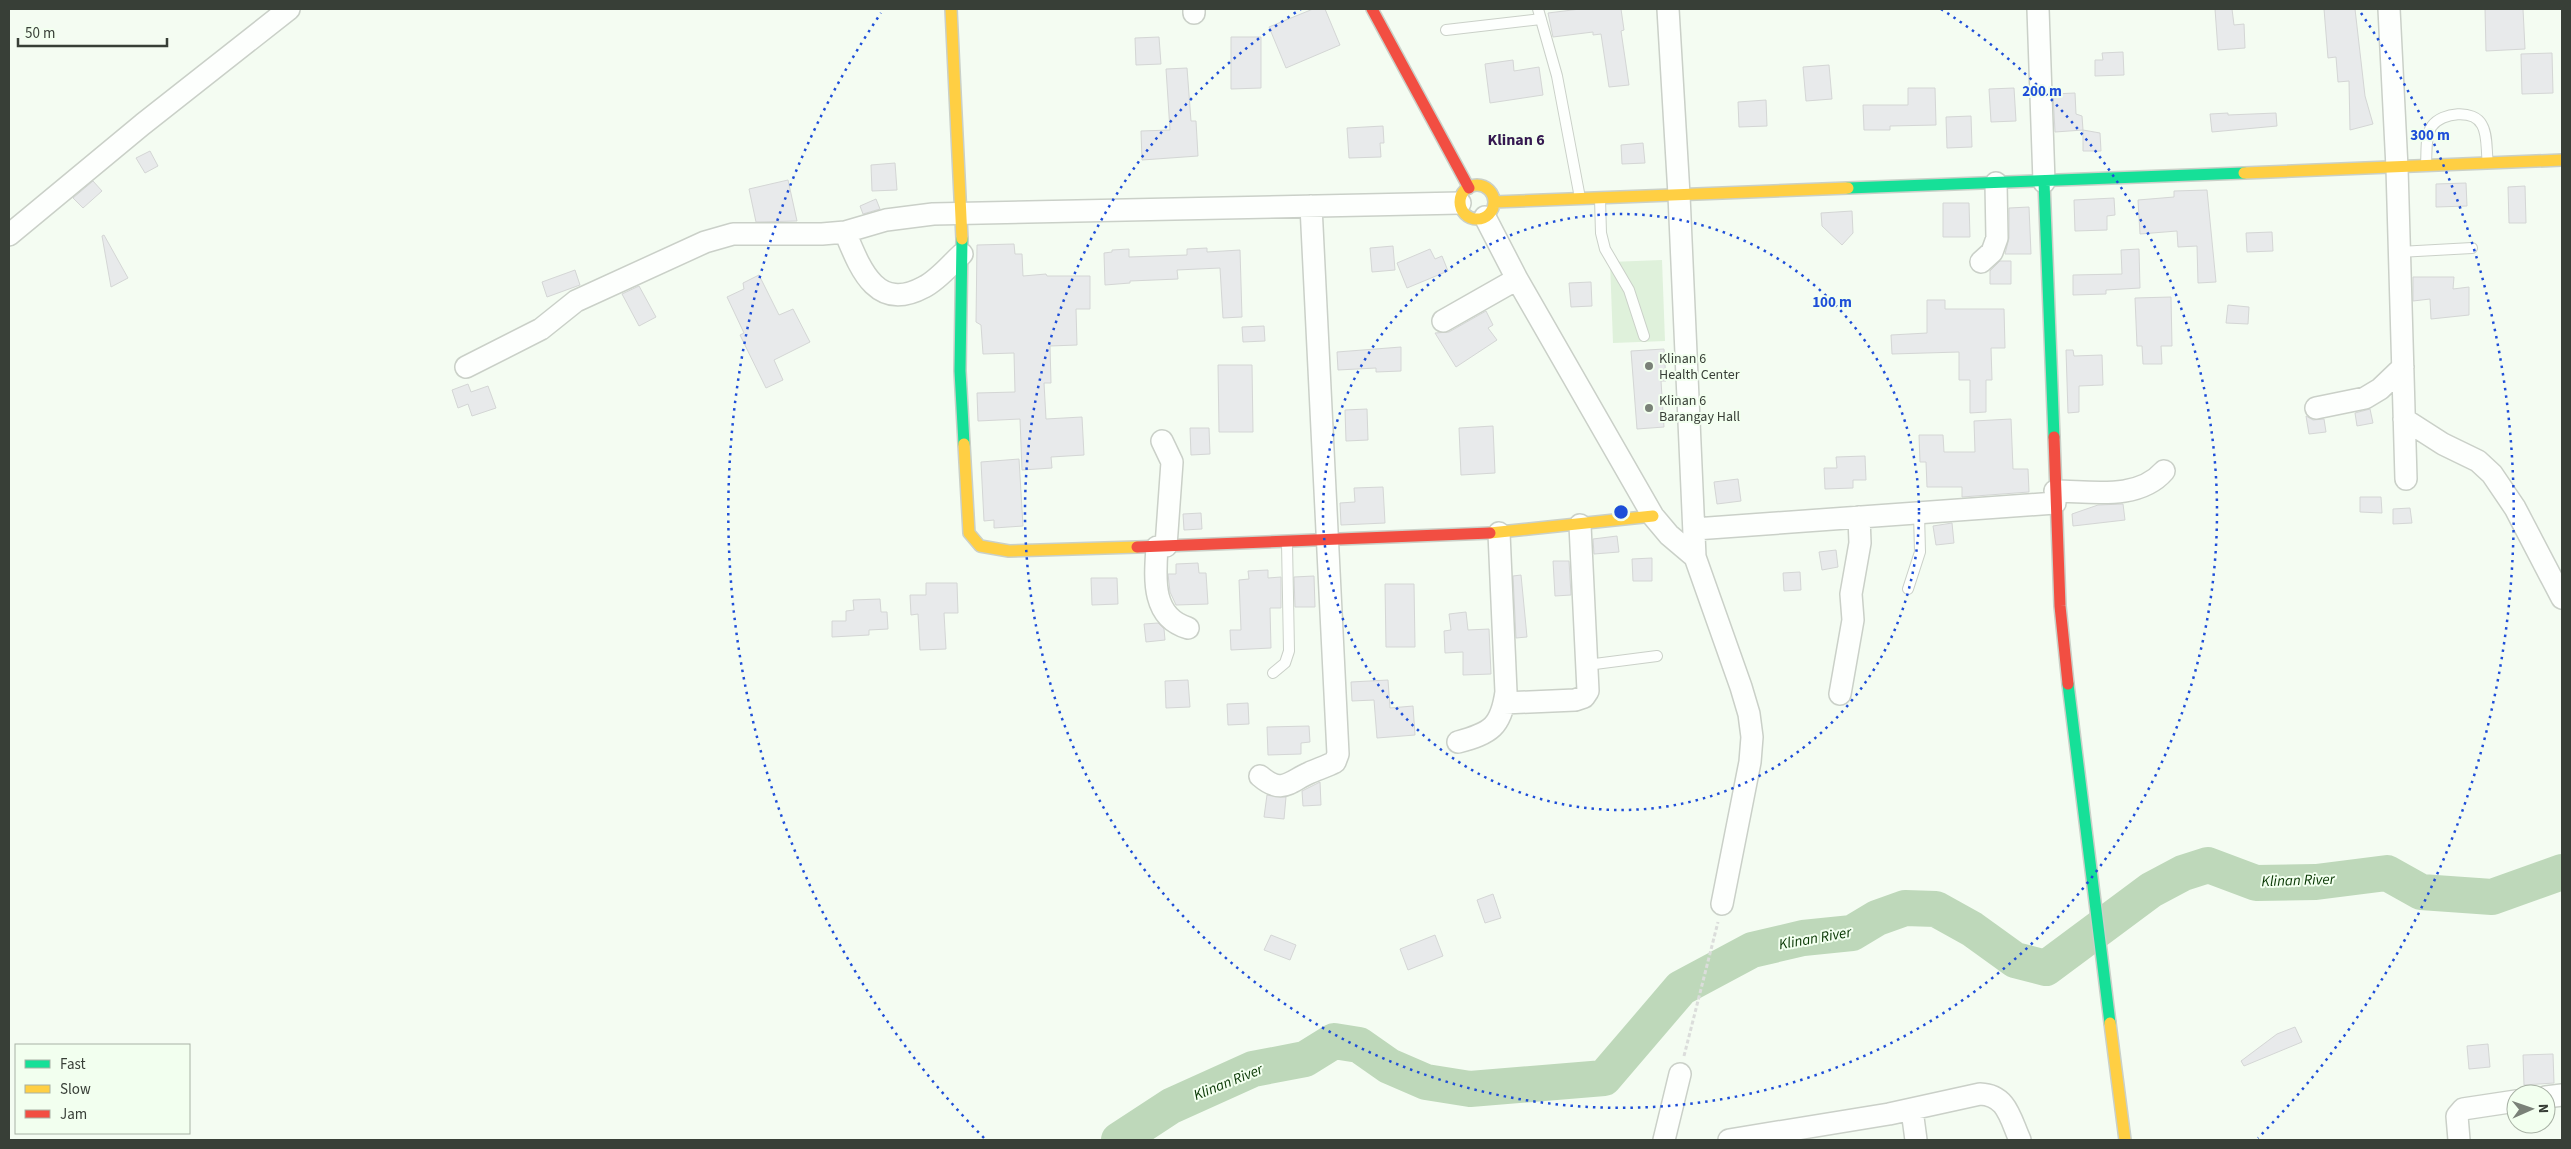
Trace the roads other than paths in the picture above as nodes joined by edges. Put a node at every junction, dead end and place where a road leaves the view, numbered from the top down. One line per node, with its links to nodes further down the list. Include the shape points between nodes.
1 (289, 9): 24 (street)
2 (951, 9): 22 (street)
3 (1372, 9): 16 (street)
4 (1538, 9): 8 (lane)
5 (1668, 9): 17 (street)
6 (2038, 9): 14 (street)
7 (2389, 9): 13 (street)
8 (1541, 19): 9 (lane); 19 (lane, via 1557,76)
9 (1446, 30)
10 (2562, 160): 11 (street)
11 (2488, 164): 12 (street); 12 (lane, via 2484,127 2471,114 2440,119 2432,125 2428,132)
12 (2426, 167): 13 (street)
13 (2397, 168): 14 (street); 26 (street)
14 (2044, 182): 15 (street); 39 (street)
15 (1996, 183): 17 (street); 28 (street, via 1997,238 1992,252)
16 (1464, 195): 20 (street); 21 (street, via 1464,213 1469,217 1474,219); 21 (street, via 1474,186 1490,191)
17 (1679, 195): 18 (street); 44 (street)
18 (1600, 198): 19 (street); 31 (lane, via 1605,249 1629,290)
19 (1580, 199): 21 (street)
20 (1311, 206): 22 (street); 46 (street)
21 (1489, 210): 29 (street)
22 (962, 214): 23 (street, via 907,216); 27 (street)
23 (845, 232): 27 (street, via 868,278 888,294 898,295 925,287); 32 (street, via 733,234 704,242 576,301 540,329)
24 (9, 235)
25 (2472, 248): 26 (lane)
26 (2400, 252): 33 (street)
27 (962, 254): 48 (street, via 960,371 963,444 970,533 974,540 987,549 1009,551)
28 (1981, 262)
29 (1517, 279): 30 (street); 41 (street)
30 (1443, 321)
31 (1644, 336)
32 (466, 367)
33 (2403, 367): 34 (street, via 2380,389 2365,398); 35 (street)
34 (2316, 408)
35 (2404, 419): 38 (street); 51 (street, via 2478,461 2492,474 2515,508)
36 (1162, 441): 48 (street, via 1172,462)
37 (2164, 470): 39 (street, via 2156,480 2138,489)
38 (2406, 479)
39 (2055, 497): 40 (street); 69 (street, via 2060,606 2080,794)
40 (1918, 513): 42 (street); 50 (lane, via 1920,552)
41 (1653, 516): 43 (street); 49 (street)
42 (1859, 518): 44 (street); 56 (street, via 1860,543 1851,594 1853,620)
43 (1580, 524): 45 (street); 54 (street)
44 (1695, 530): 49 (street)
45 (1499, 533): 46 (street); 57 (street)
46 (1327, 541): 47 (street); 59 (street, via 1338,754 1335,762 1289,785 1278,786)
47 (1287, 543): 48 (street); 55 (lane, via 1289,651 1285,663)
48 (1162, 546): 52 (street, via 1156,567 1160,606 1168,618)
49 (1695, 557): 60 (street, via 1741,688 1752,736 1750,762)
50 (1908, 589)
51 (2562, 598)
52 (1188, 628)
53 (1657, 656): 54 (lane)
54 (1587, 665): 57 (street, via 1588,691 1584,697)
55 (1273, 673)
56 (1840, 694)
57 (1504, 703): 58 (street, via 1503,712 1483,735)
58 (1458, 742)
59 (1260, 776)
60 (1722, 904)
61 (1680, 1074): 65 (street)
62 (2506, 1103): 70 (street, via 2463,1109 2457,1116)
63 (1912, 1110): 64 (street); 67 (street); 68 (street, via 1991,1094 2001,1099)
64 (1784, 1135): 66 (street)
65 (1664, 1140)
66 (1729, 1140)
67 (1916, 1140)
68 (2020, 1140)
69 (2125, 1140)
70 (2459, 1140)

